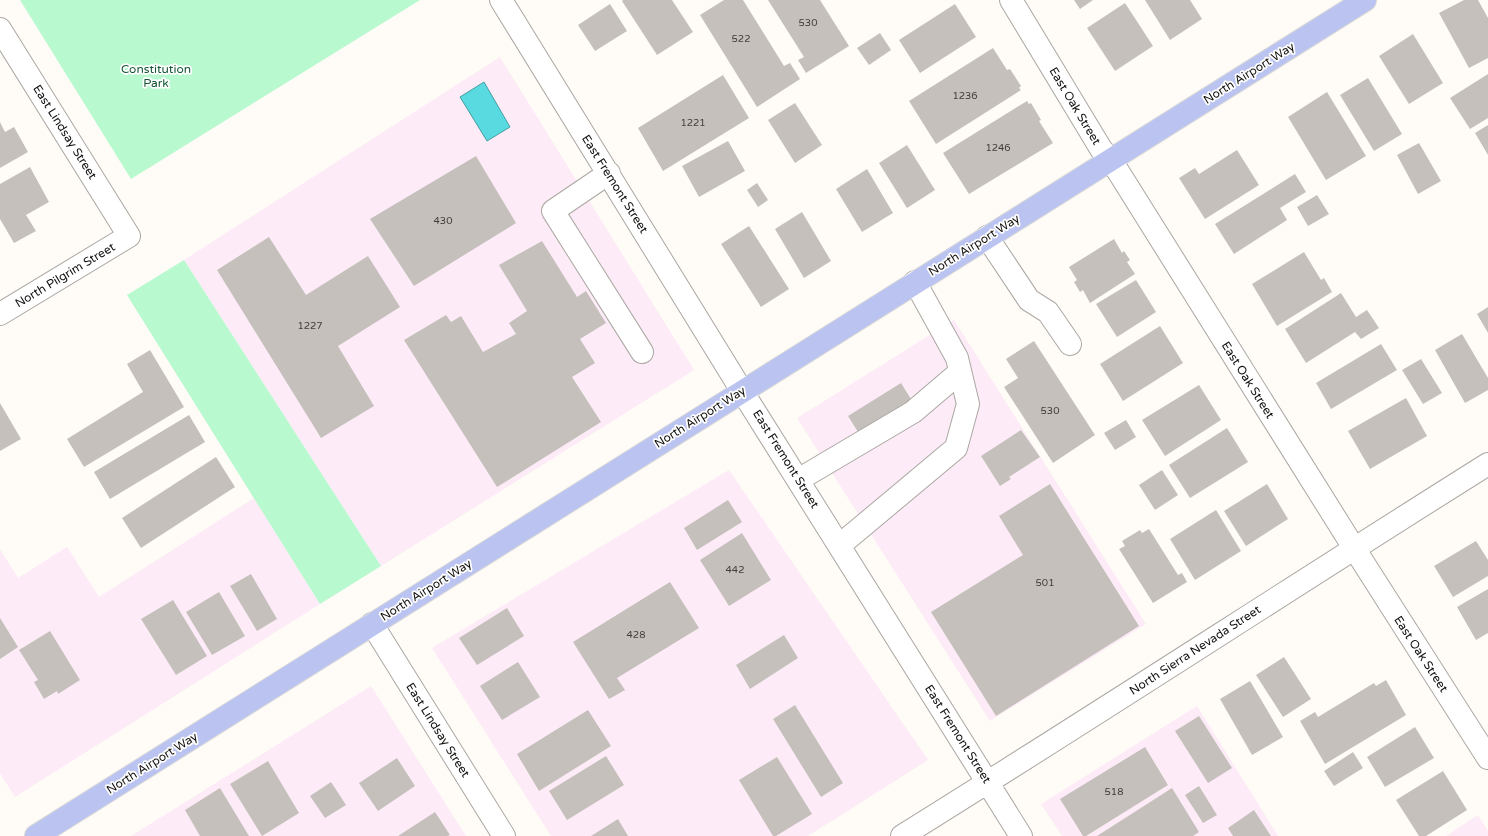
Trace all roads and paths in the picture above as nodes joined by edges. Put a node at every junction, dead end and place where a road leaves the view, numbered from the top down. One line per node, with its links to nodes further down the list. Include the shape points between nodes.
1 (502, 0): 6 (street, East Fremont Street)
2 (1010, 0): 5 (street, East Oak Street, via 1101,149)
3 (1365, 0): 5 (main road, North Airport Way)
4 (0, 29): 7 (street, East Lindsay Street)
5 (1111, 160): 8 (main road, North Airport Way); 18 (street, East Oak Street)
6 (608, 173): 12 (street, via 553,211); 14 (street, East Fremont Street)
7 (129, 236): 10 (street, North Pilgrim Street)
8 (987, 237): 9 (main road, North Airport Way); 11 (street, via 1029,300 1048,312)
9 (915, 282): 13 (street, via 957,358); 14 (main road, North Airport Way)
10 (0, 314)
11 (1070, 344)
12 (642, 352)
13 (960, 372): 16 (street, via 913,412); 17 (street, via 968,404 956,448)
14 (742, 390): 16 (street, East Fremont Street); 19 (main road, North Airport Way)
15 (1488, 464): 18 (street, North Sierra Nevada Street)
16 (798, 480): 17 (street, East Fremont Street)
17 (840, 545): 21 (street, East Fremont Street)
18 (1354, 548): 20 (street, East Oak Street); 21 (street, North Sierra Nevada Street)
19 (372, 624): 22 (main road, North Airport Way); 23 (street, East Lindsay Street)
20 (1488, 758)
21 (988, 782): 24 (street, North Sierra Nevada Street); 25 (street, East Fremont Street)
22 (36, 836)
23 (504, 836)
24 (902, 836)
25 (1021, 836)

